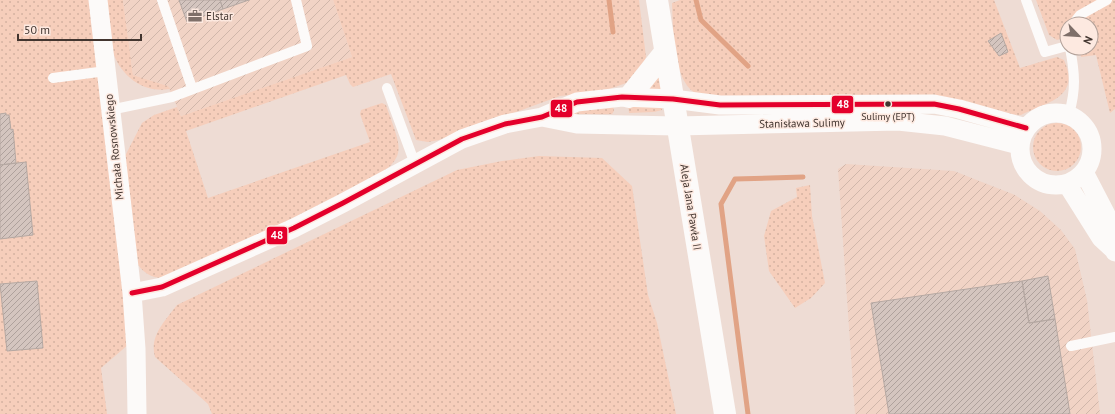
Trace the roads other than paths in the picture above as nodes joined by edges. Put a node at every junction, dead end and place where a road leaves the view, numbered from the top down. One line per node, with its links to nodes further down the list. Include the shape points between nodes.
1 (98, 0): 12 (street, Michała Rosnowskiego)
2 (162, 0): 14 (lane)
3 (296, 0): 14 (lane, via 307,46)
4 (657, 0): 10 (street, Aleja Jana Pawła II)
5 (1026, 0): 9 (lane, via 1045,52)
6 (1107, 0): 7 (lane)
7 (1089, 4): 8 (lane)
8 (1079, 16)
9 (1059, 48)
10 (665, 52): 16 (street); 17 (street, Aleja Jana Pawła II)
11 (1071, 56): 19 (lane, via 1075,77)
12 (106, 71): 13 (lane); 18 (street, Michała Rosnowskiego)
13 (53, 78)
14 (192, 88): 18 (lane, via 172,97)
15 (387, 88): 24 (lane)
16 (630, 97): 17 (street); 20 (street, via 577,102)
17 (673, 99): 21 (street, Aleja Jana Pawła II); 22 (street, Stanisława Sulimy, via 720,105 934,104)
18 (110, 110): 28 (street, Michała Rosnowskiego)
19 (1069, 114): 22 (street, via 1045,113 1034,119); 25 (street, via 1081,121 1089,132 1091,159)
20 (542, 116): 21 (street, via 577,124); 24 (street, via 505,124 462,139)
21 (677, 126): 23 (street, Stanisława Sulimy, via 898,121 945,126); 32 (street, Aleja Jana Pawła II)
22 (1026, 128): 23 (street)
23 (1019, 145): 26 (street, via 1020,157 1033,177 1043,183)
24 (415, 164): 28 (street, via 294,228 162,287)
25 (1084, 172): 26 (street); 27 (street, via 1114,230)
26 (1066, 184): 27 (street, via 1101,238)
27 (1115, 251)
28 (132, 293): 31 (street, Michała Rosnowskiego)
29 (1115, 337): 30 (lane)
30 (1071, 346)
31 (137, 414)
32 (724, 414)

